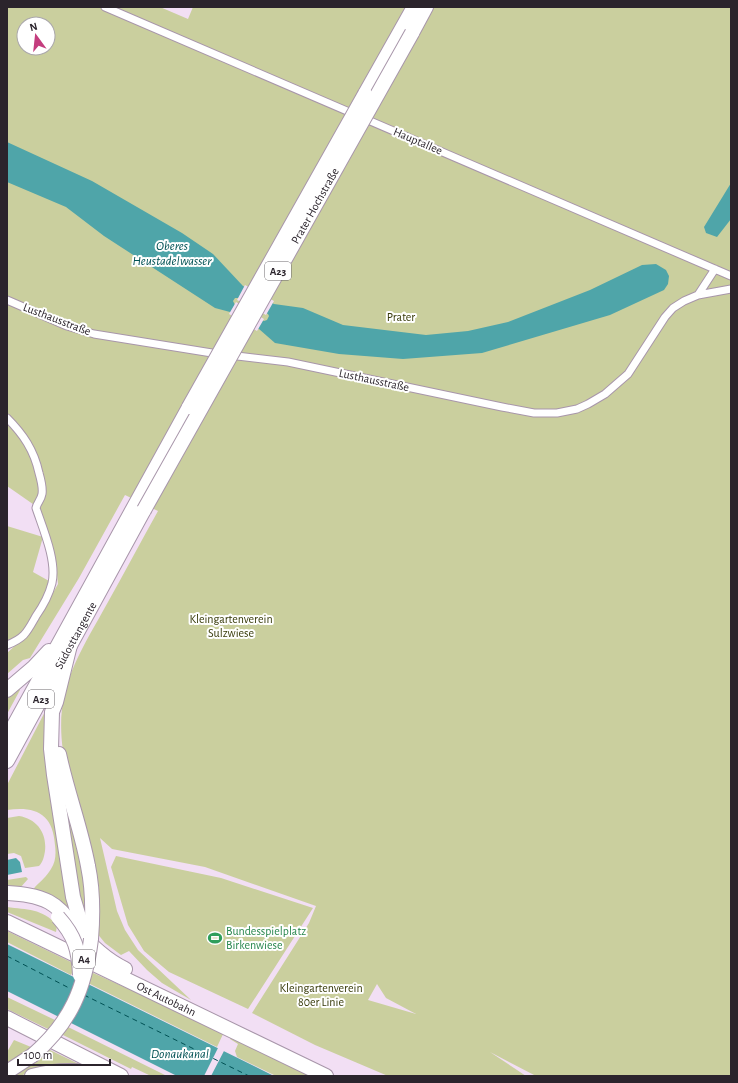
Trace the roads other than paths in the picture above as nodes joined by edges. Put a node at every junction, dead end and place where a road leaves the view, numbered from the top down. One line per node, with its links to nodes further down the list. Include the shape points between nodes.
1 (105, 7): 4 (street, Hauptallee)
2 (414, 7): 10 (highway, Prater Hochstraße / A23, bridge)
3 (426, 7): 10 (highway, Prater Hochstraße / A23, bridge)
4 (715, 269): 5 (street, Hauptallee); 7 (street)
5 (731, 276)
6 (731, 289): 7 (street, Lusthausstraße)
7 (698, 295): 8 (street, Lusthausstraße, via 673,308 628,374 605,394 577,409 557,413 534,413 502,407 288,362 94,334 67,326)
8 (7, 300)
9 (7, 418): 12 (street, via 27,441 38,468 42,494 36,508 53,568 53,580 48,594 28,629 20,640)
10 (139, 507): 11 (highway, Südosttangente / A23)
11 (67, 639): 13 (highway); 14 (highway); 15 (highway); 16 (highway, Südosttangente / A23); 17 (highway, Südosttangente / A23)
12 (7, 645)
13 (7, 682)
14 (7, 690)
15 (56, 702): 21 (highway, via 52,712 51,738 54,775 76,908); 22 (highway, bridge, via 58,751 91,884 92,920 89,953)
16 (7, 738)
17 (7, 760)
18 (7, 892): 21 (highway, via 49,902 62,911)
19 (7, 901): 22 (highway, bridge, via 39,906 58,917 77,948)
20 (7, 922): 23 (highway, Ost Autobahn / A4)
21 (90, 943): 23 (highway, via 110,961 165,990)
22 (80, 989): 26 (highway, bridge, via 73,1006 51,1039)
23 (170, 1000): 31 (highway, Ost Autobahn / A4)
24 (7, 1018): 30 (highway)
25 (7, 1025): 29 (highway)
26 (7, 1072)
27 (32, 1076): 28 (highway, via 66,1071)
28 (104, 1076)
29 (116, 1076)
30 (121, 1076)
31 (326, 1076)

